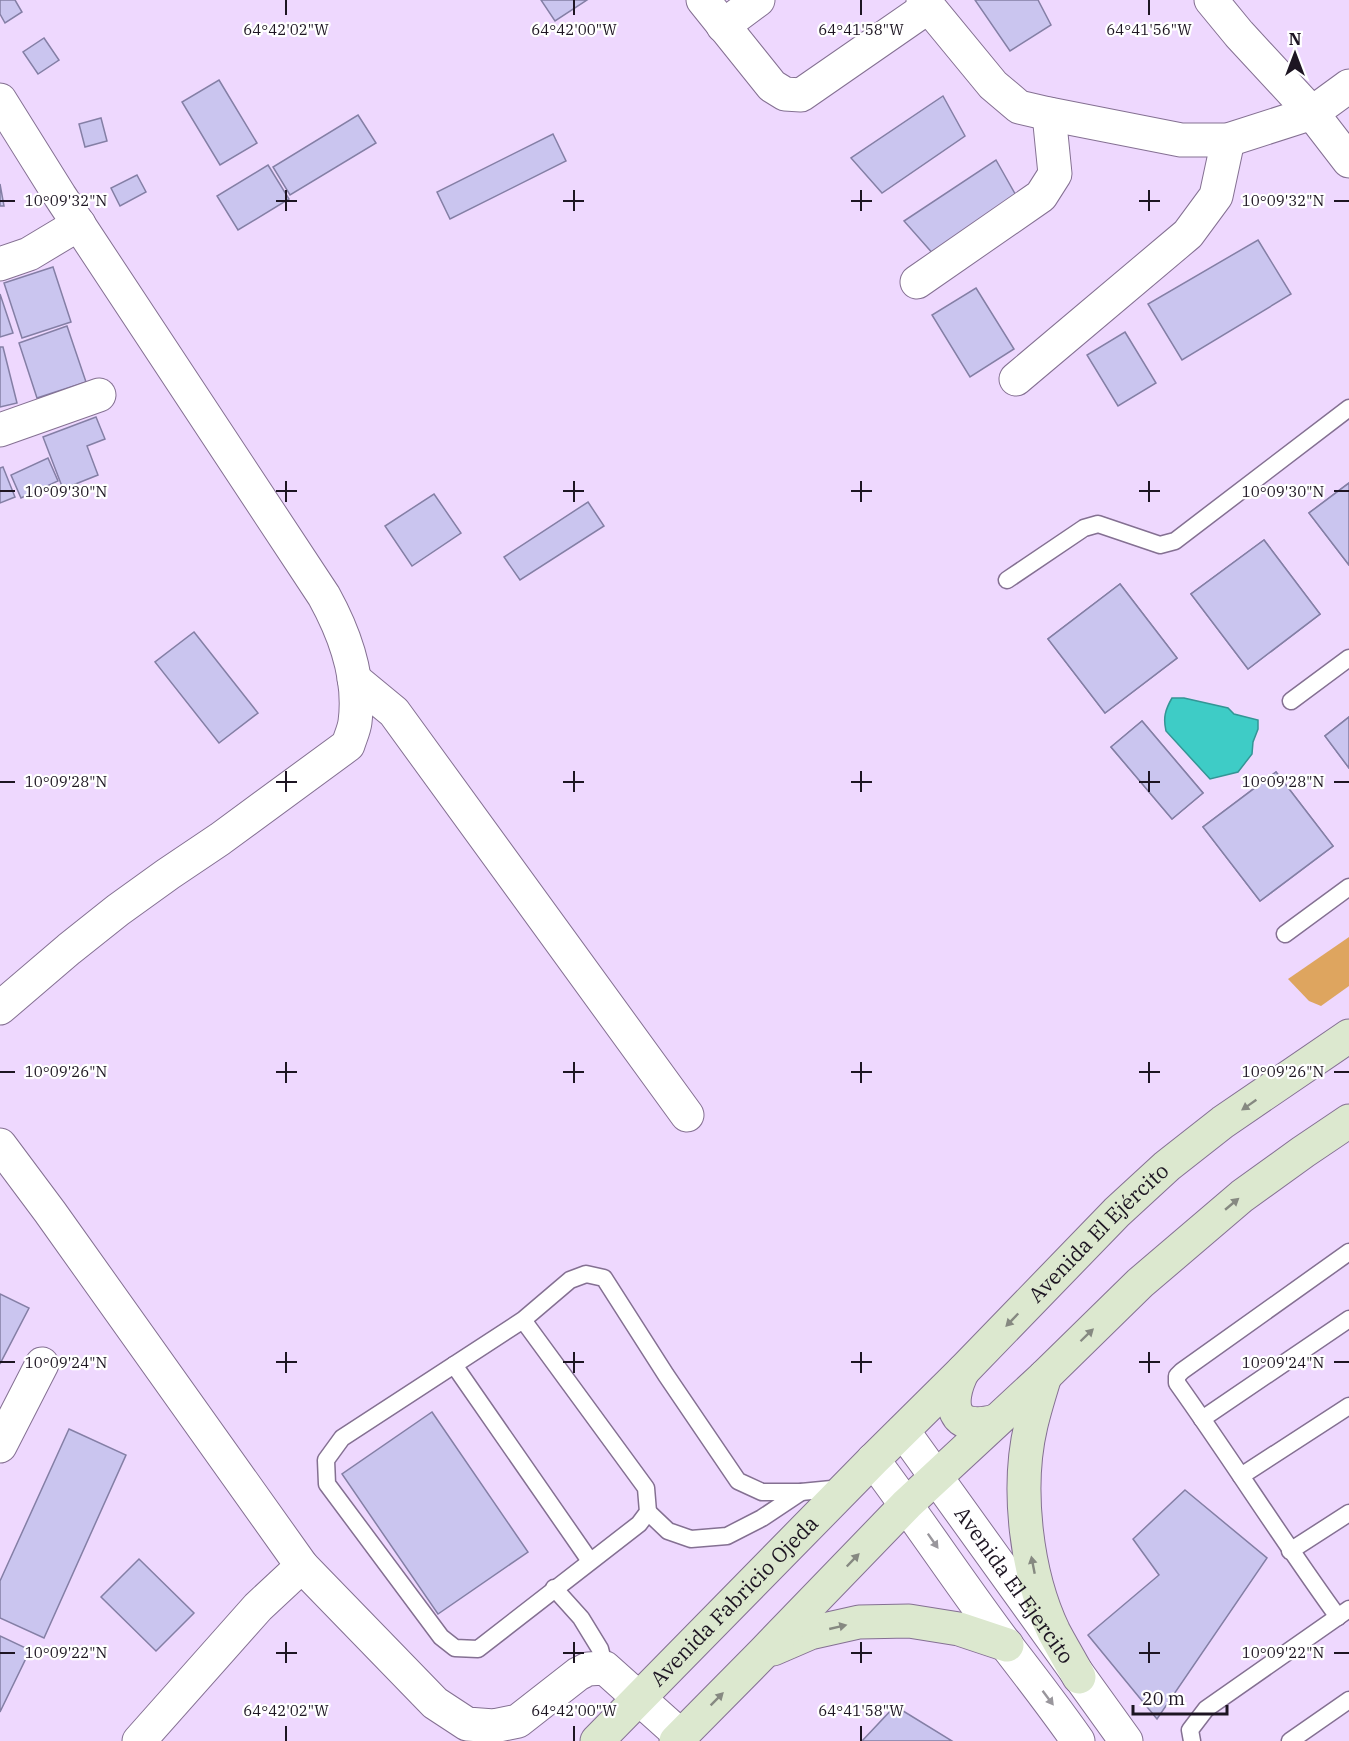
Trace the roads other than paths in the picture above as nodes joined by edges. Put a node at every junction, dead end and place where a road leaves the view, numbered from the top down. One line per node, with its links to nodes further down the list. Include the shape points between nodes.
1 (703, 0): 5 (street)
2 (758, 0): 5 (street)
3 (1211, 0): 8 (street)
4 (926, 4): 5 (street, via 801,95 785,94 772,86); 9 (street, via 993,86 1019,107)
5 (723, 26)
6 (1349, 86): 8 (street)
7 (0, 100): 12 (street)
8 (1312, 113): 10 (street); 11 (street)
9 (1049, 114): 10 (street, via 1181,140); 14 (street, via 1055,174 1041,196)
10 (1228, 140): 15 (street, via 1216,196 1188,234)
11 (1349, 161)
12 (79, 224): 13 (street, via 29,254); 21 (street, via 324,596 342,631)
13 (0, 264)
14 (917, 282)
15 (1016, 379)
16 (99, 395): 18 (street)
17 (1349, 408): 19 (lane, via 1175,541 1160,545 1098,524 1084,528)
18 (0, 430)
19 (1007, 580)
20 (1349, 658): 22 (lane)
21 (354, 679): 25 (street, via 355,724 348,745 118,910); 27 (street, via 394,712)
22 (1291, 700)
23 (1349, 887): 24 (lane)
24 (1285, 934)
25 (0, 1008)
26 (1349, 1036): 35 (street, Avenida El Ejército, one-way to 35, via 1223,1122 1167,1166)
27 (687, 1115)
28 (1349, 1121): 36 (street, one-way to 28, via 1140,1283 1242,1196)
29 (0, 1145): 52 (street)
30 (1349, 1252): 38 (lane, via 1176,1376 1176,1383)
31 (1349, 1318): 38 (lane)
32 (523, 1320): 34 (lane); 46 (lane, via 570,1280 586,1274 604,1278 738,1481 762,1492); 48 (lane, via 646,1488)
33 (42, 1364): 41 (street)
34 (454, 1365): 51 (lane); 53 (lane, via 342,1438 326,1460 327,1484 441,1637 455,1648 477,1649)
35 (963, 1371): 39 (street, via 953,1400 957,1414 968,1424); 40 (street, Avenida El Ejército)
36 (1045, 1376): 39 (street); 58 (street, one-way to 36, via 1053,1631 1036,1582 1026,1530 1024,1478 1030,1426)
37 (1349, 1406): 43 (lane)
38 (1202, 1419): 43 (lane)
39 (995, 1421): 44 (street)
40 (903, 1431): 42 (street, Avenida El Ejército); 44 (street, Avenida El Ejercito)
41 (0, 1446)
42 (873, 1460): 45 (street, Avenida Fabricio Ojeda); 47 (street, Avenida El Ejercito)
43 (1241, 1476): 50 (lane)
44 (936, 1478): 47 (street); 58 (street, Avenida El Ejercito)
45 (846, 1488): 46 (lane); 59 (street, Avenida Fabricio Ojeda)
46 (801, 1492): 48 (lane, via 727,1536 691,1539 668,1531)
47 (907, 1504): 55 (street, Avenida El Ejercito, one-way to 55); 56 (street, one-way to 47)
48 (648, 1512): 51 (lane, via 639,1524)
49 (1349, 1513): 50 (lane)
50 (1290, 1551): 54 (lane)
51 (590, 1561): 53 (lane)
52 (302, 1566): 57 (street, via 435,1703 467,1724 494,1726 518,1721 578,1674); 62 (street, via 258,1607)
53 (554, 1588): 57 (lane, via 581,1618 600,1649)
54 (1343, 1613): 66 (lane, via 1206,1709 1190,1730)
55 (1007, 1646): 56 (street, one-way to 55, via 810,1633 859,1622 919,1622 959,1629); 64 (street, Avenida El Ejercito, one-way to 64)
56 (763, 1653): 61 (street, one-way to 56)
57 (605, 1668): 59 (street)
58 (1079, 1677): 65 (street, Avenida El Ejercito)
59 (639, 1698): 61 (street); 63 (street, Avenida Fabricio Ojeda)
60 (1349, 1700): 67 (lane)
61 (678, 1738)
62 (139, 1741)
63 (597, 1741)
64 (1078, 1741)
65 (1126, 1741)
66 (1192, 1741)
67 (1290, 1741)

